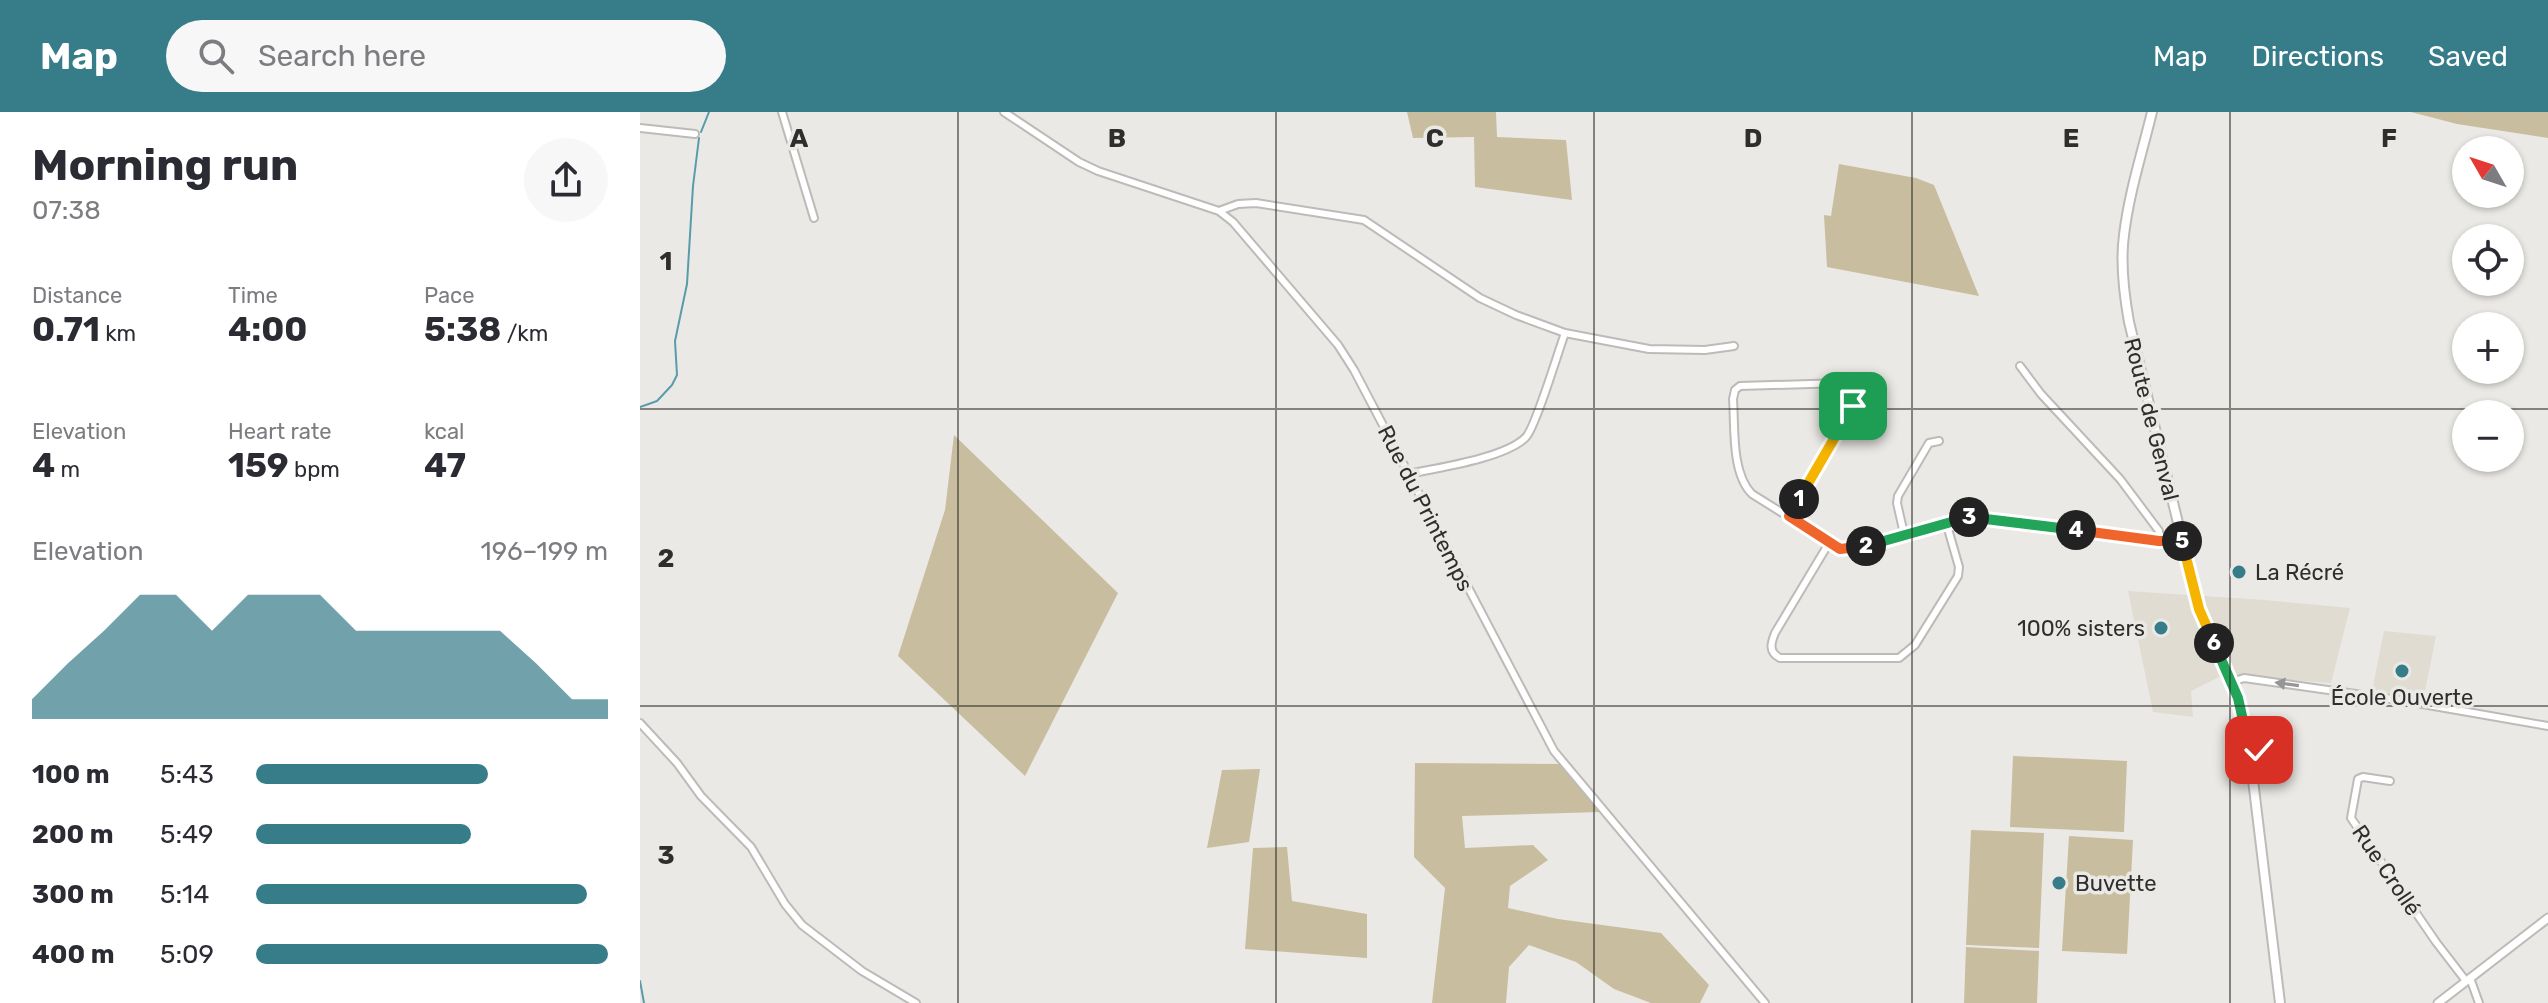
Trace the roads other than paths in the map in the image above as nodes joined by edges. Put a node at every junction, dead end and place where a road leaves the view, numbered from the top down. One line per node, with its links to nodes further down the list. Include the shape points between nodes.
1 (782, 112): 7 (street)
2 (1004, 112): 6 (street, Rue du Printemps, via 1098,171)
3 (2152, 112): 17 (main road, Route de Genval, via 2123,236 2124,294)
4 (640, 128): 5 (street)
5 (695, 134)
6 (1219, 211): 8 (street, via 1256,203 1364,220 1480,298); 12 (street, Rue du Printemps, via 1346,356)
7 (814, 218)
8 (1565, 333): 9 (street, via 1649,349); 12 (street, via 1526,436 1479,459)
9 (1734, 346)
10 (2020, 366): 16 (street, via 2120,479 2159,531)
11 (1939, 441): 15 (street, via 1929,443 1900,491 1897,503)
12 (1408, 474): 28 (street, Rue du Printemps, via 1554,751)
13 (1789, 516): 13 (street, via 1853,406 1850,386 1746,385 1735,390 1740,477 1752,494); 18 (street)
14 (1946, 522): 15 (street); 16 (street, via 1975,517); 18 (street, via 1958,576 1915,645 1899,658 1780,658 1772,651 1775,633)
15 (1904, 534): 18 (street, via 1847,550)
16 (2159, 541): 17 (street)
17 (2182, 541): 19 (main road, Route de Genval, via 2199,609)
18 (1829, 543)
19 (2232, 682): 21 (street, one-way to 19, via 2333,690 2244,678); 22 (main road, Route de Genval)
20 (640, 723): 27 (street, via 751,847 802,925 862,971)
21 (2548, 726)
22 (2249, 747): 23 (street); 29 (main road, Route de Genval)
23 (2272, 760)
24 (2390, 781): 26 (street, Rue Crollé, via 2358,779 2351,818)
25 (2548, 918): 26 (street)
26 (2468, 980): 30 (street); 31 (street, Rue Crollé)
27 (916, 1003)
28 (1765, 1003)
29 (2280, 1003)
30 (2438, 1003)
31 (2479, 1003)

